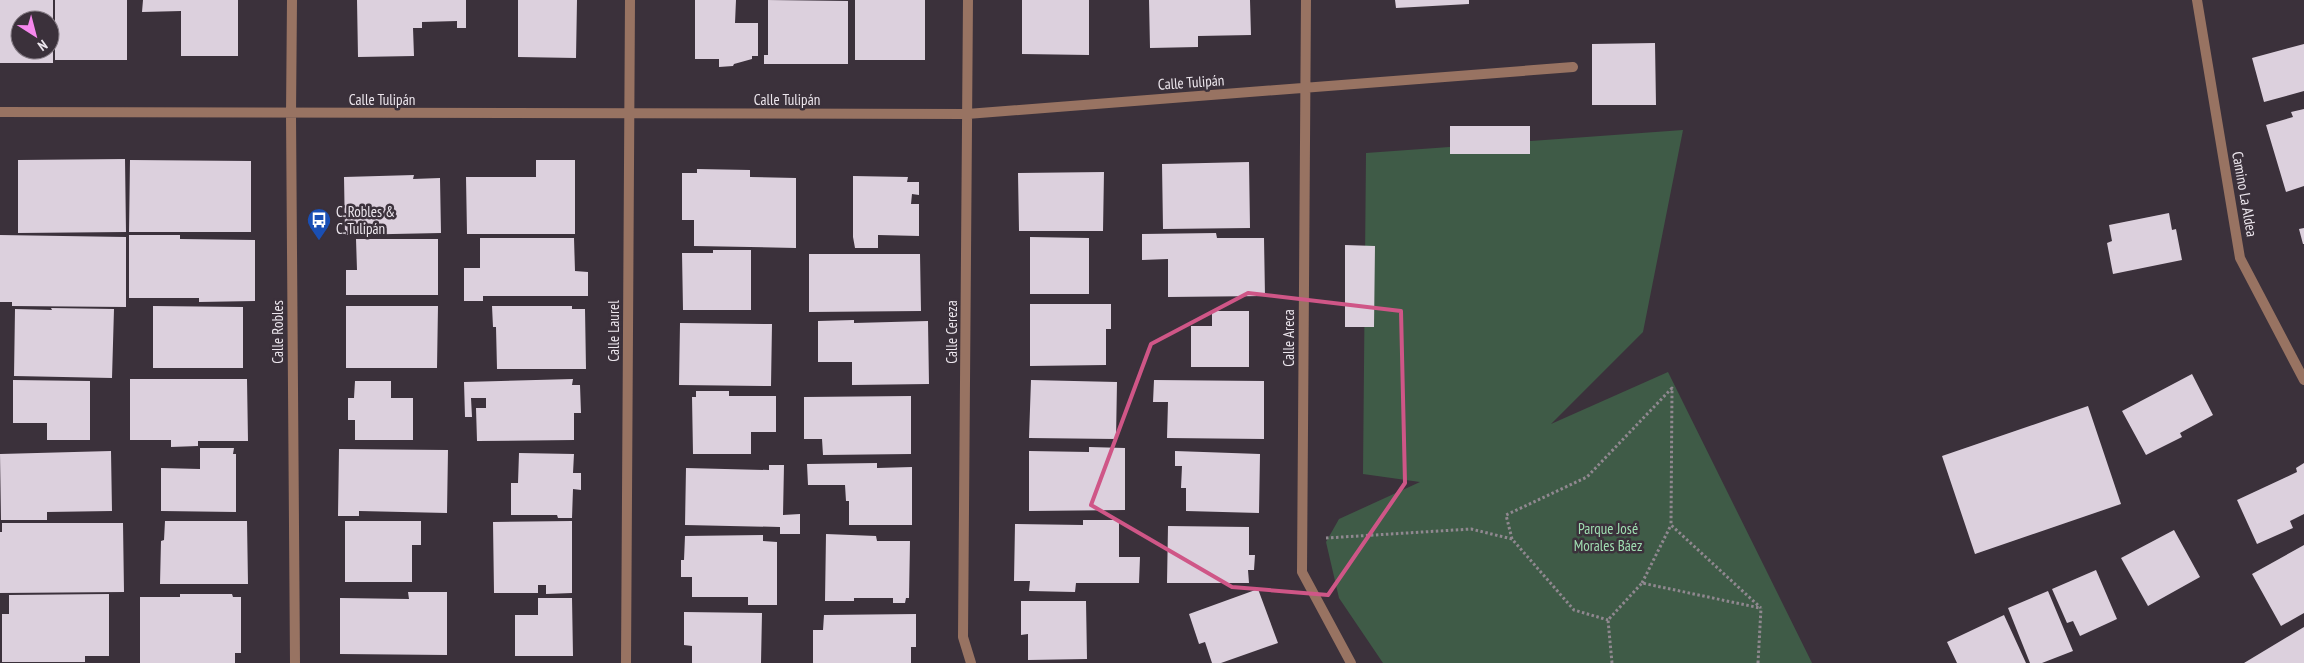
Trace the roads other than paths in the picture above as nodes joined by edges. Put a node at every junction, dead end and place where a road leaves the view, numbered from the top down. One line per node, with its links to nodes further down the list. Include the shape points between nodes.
1 (292, 0): 9 (street, Calle Robles)
2 (630, 0): 10 (street, Calle Laurel)
3 (968, 0): 11 (street, Calle Cereza)
4 (1306, 0): 7 (street, Calle Areca)
5 (2197, 0): 12 (street, Camino La Aldea, via 2240,258)
6 (1573, 67): 7 (street, Calle Tulipán)
7 (1304, 88): 11 (street, Calle Tulipán); 16 (street, Calle Areca, via 1302,572)
8 (0, 112): 9 (street, Calle Tulipán)
9 (291, 114): 10 (street, Calle Tulipán); 13 (street, Calle Robles)
10 (628, 114): 11 (street, Calle Tulipán); 14 (street, Calle Laurel)
11 (967, 114): 15 (street, Calle Cereza, via 963,637)
12 (2304, 380)
13 (295, 663)
14 (626, 663)
15 (971, 663)
16 (1352, 663)

